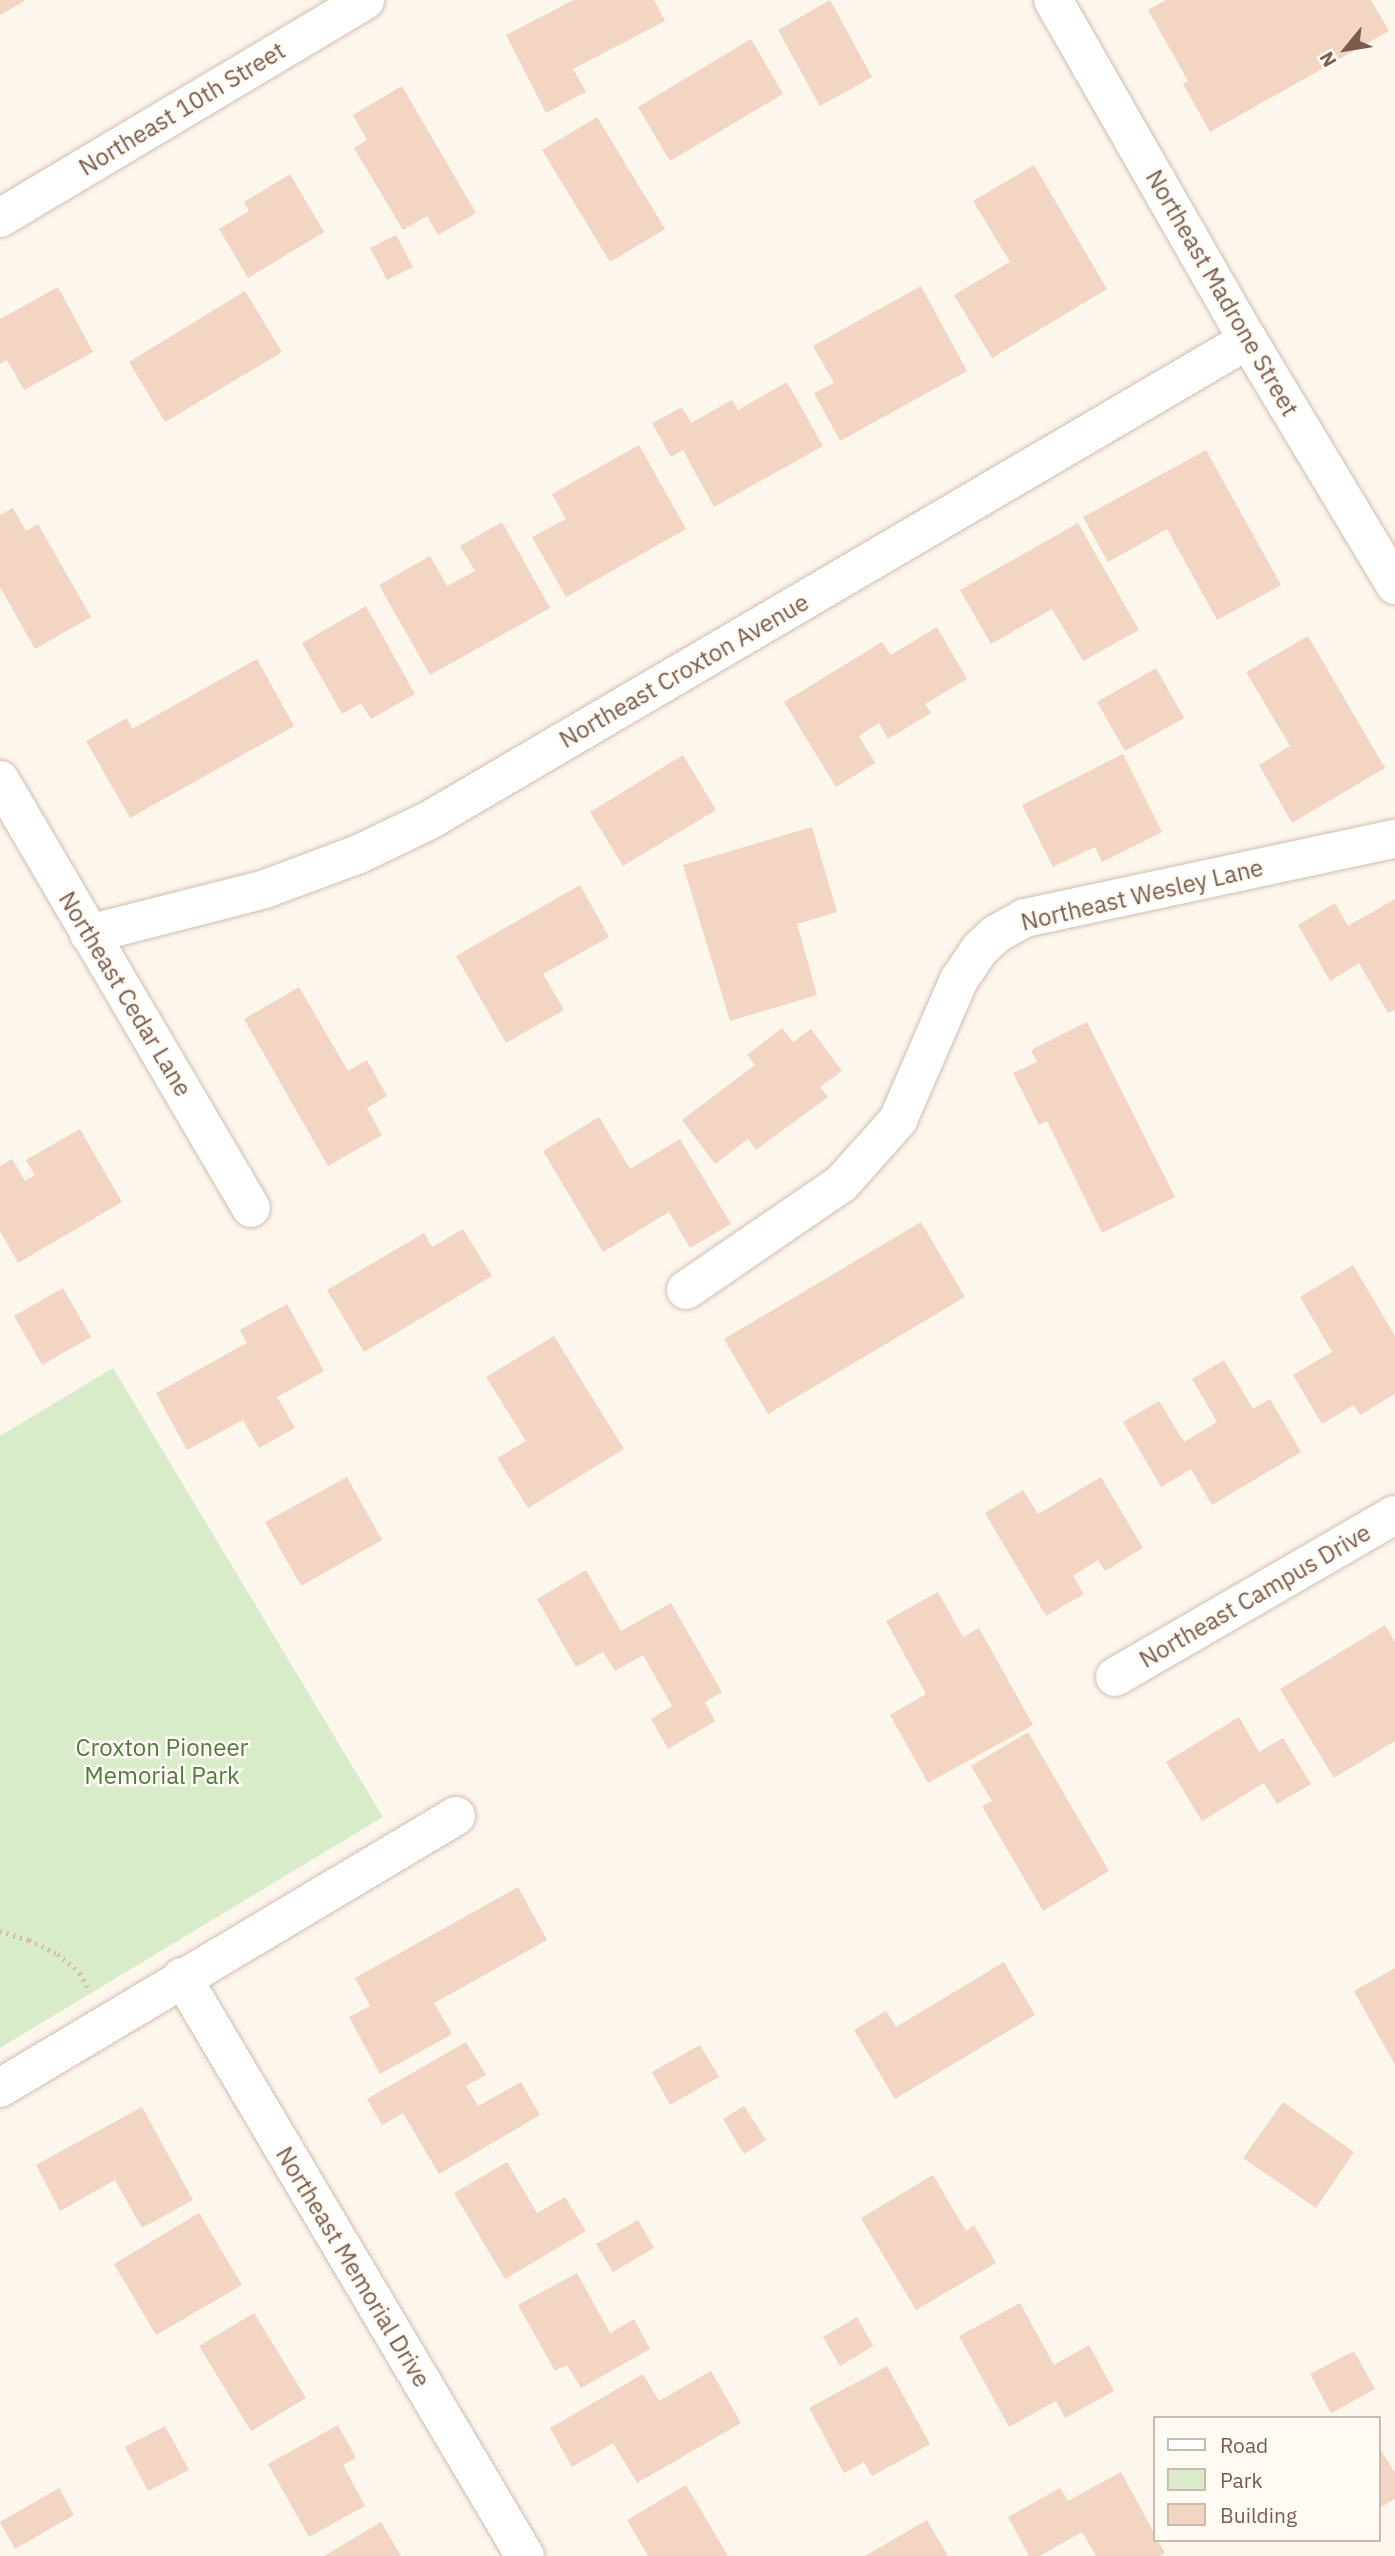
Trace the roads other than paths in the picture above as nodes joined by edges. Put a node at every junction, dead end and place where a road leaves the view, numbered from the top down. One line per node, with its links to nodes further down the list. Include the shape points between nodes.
1 (365, 0): 3 (street, Northeast 10th Street)
2 (1052, 0): 4 (street, Northeast Madrone Street)
3 (0, 218)
4 (1248, 340): 5 (street, Northeast Madrone Street); 8 (street, Northeast Croxton Avenue, via 428,821 265,890)
5 (1395, 585)
6 (0, 780): 8 (street, Northeast Cedar Lane)
7 (1395, 839): 10 (street, Northeast Wesley Lane, via 1025,918 996,934 960,980 898,1120 841,1184)
8 (89, 934): 9 (street, Northeast Cedar Lane)
9 (251, 1208)
10 (686, 1290)
11 (1395, 1515): 12 (street, Northeast Campus Drive)
12 (1115, 1677)
13 (456, 1816): 14 (street)
14 (182, 1978): 15 (street); 16 (street, Northeast Memorial Drive)
15 (0, 2088)
16 (525, 2556)

